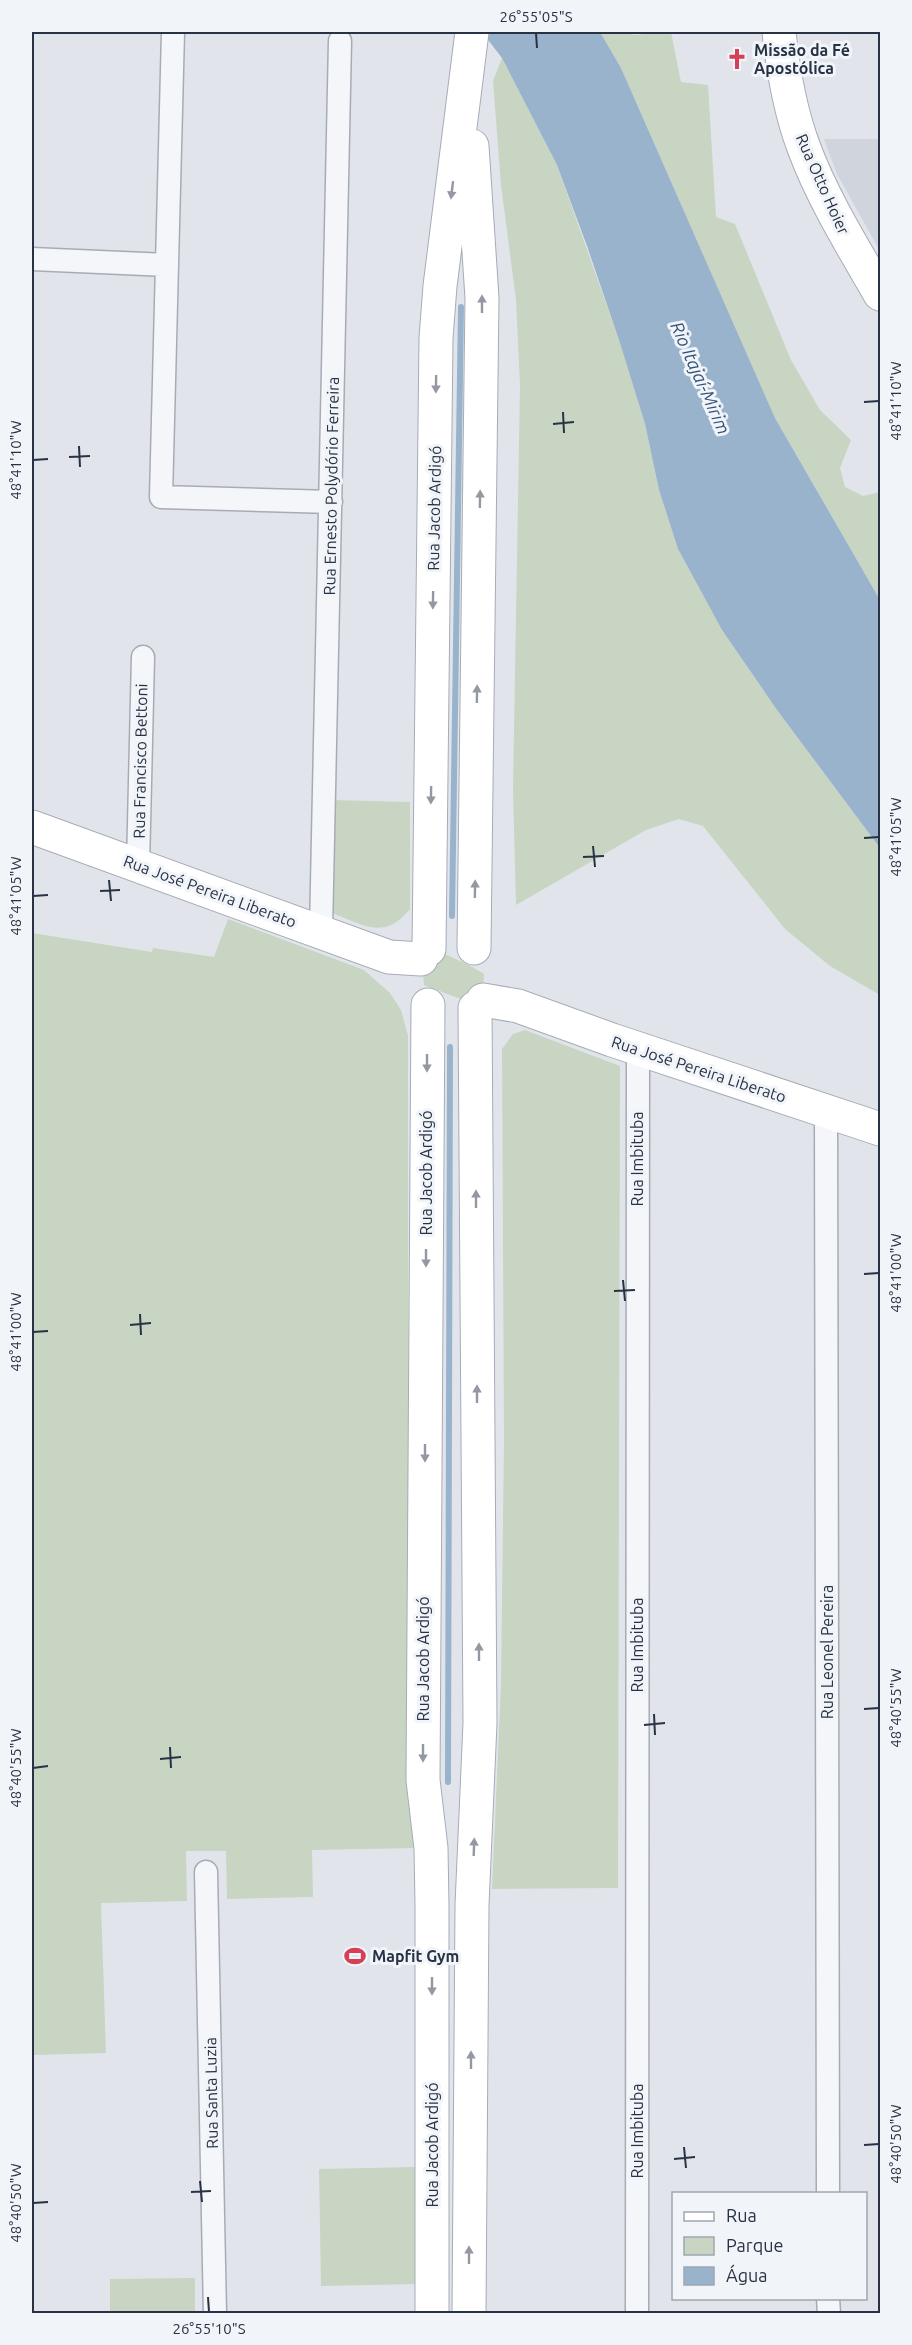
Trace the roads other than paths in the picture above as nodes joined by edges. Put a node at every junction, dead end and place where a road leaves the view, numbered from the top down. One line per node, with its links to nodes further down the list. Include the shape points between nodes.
1 (173, 32): 6 (street)
2 (779, 32): 7 (main road, Rua Otto Hoier, via 788,88 804,148 843,230)
3 (340, 41): 8 (street, Rua Ernesto Polydório Ferreira)
4 (470, 48): 13 (main road, Rua Jacob Ardigó, one-way to 4, via 482,298); 14 (main road, Rua Jacob Ardigó, one-way to 14, via 436,338)
5 (32, 260): 6 (street)
6 (167, 265): 8 (street, via 161,496)
7 (880, 294)
8 (331, 502): 12 (street, Rua Ernesto Polydório Ferreira)
9 (142, 657): 11 (street, Rua Francisco Bettoni)
10 (32, 826): 11 (main road, Rua José Pereira Liberato)
11 (138, 866): 12 (main road, Rua José Pereira Liberato)
12 (321, 931): 14 (main road, Rua José Pereira Liberato, via 389,957)
13 (474, 948): 14 (main road, via 447,941); 15 (main road, via 488,965)
14 (423, 975): 15 (main road, via 436,1011 456,1015); 22 (main road, Rua Jacob Ardigó, one-way to 22, via 423,1780 432,1906)
15 (483, 995): 16 (main road, Rua José Pereira Liberato); 23 (main road, one-way to 15, via 472,1905 480,1723)
16 (638, 1048): 17 (main road, Rua José Pereira Liberato); 24 (street, Rua Imbituba)
17 (826, 1111): 18 (main road, Rua José Pereira Liberato); 20 (street, Rua Leonel Pereira)
18 (880, 1129)
19 (206, 1872): 21 (street, Rua Santa Luzia)
20 (828, 2192)
21 (215, 2313)
22 (432, 2313)
23 (469, 2313)
24 (637, 2313)

